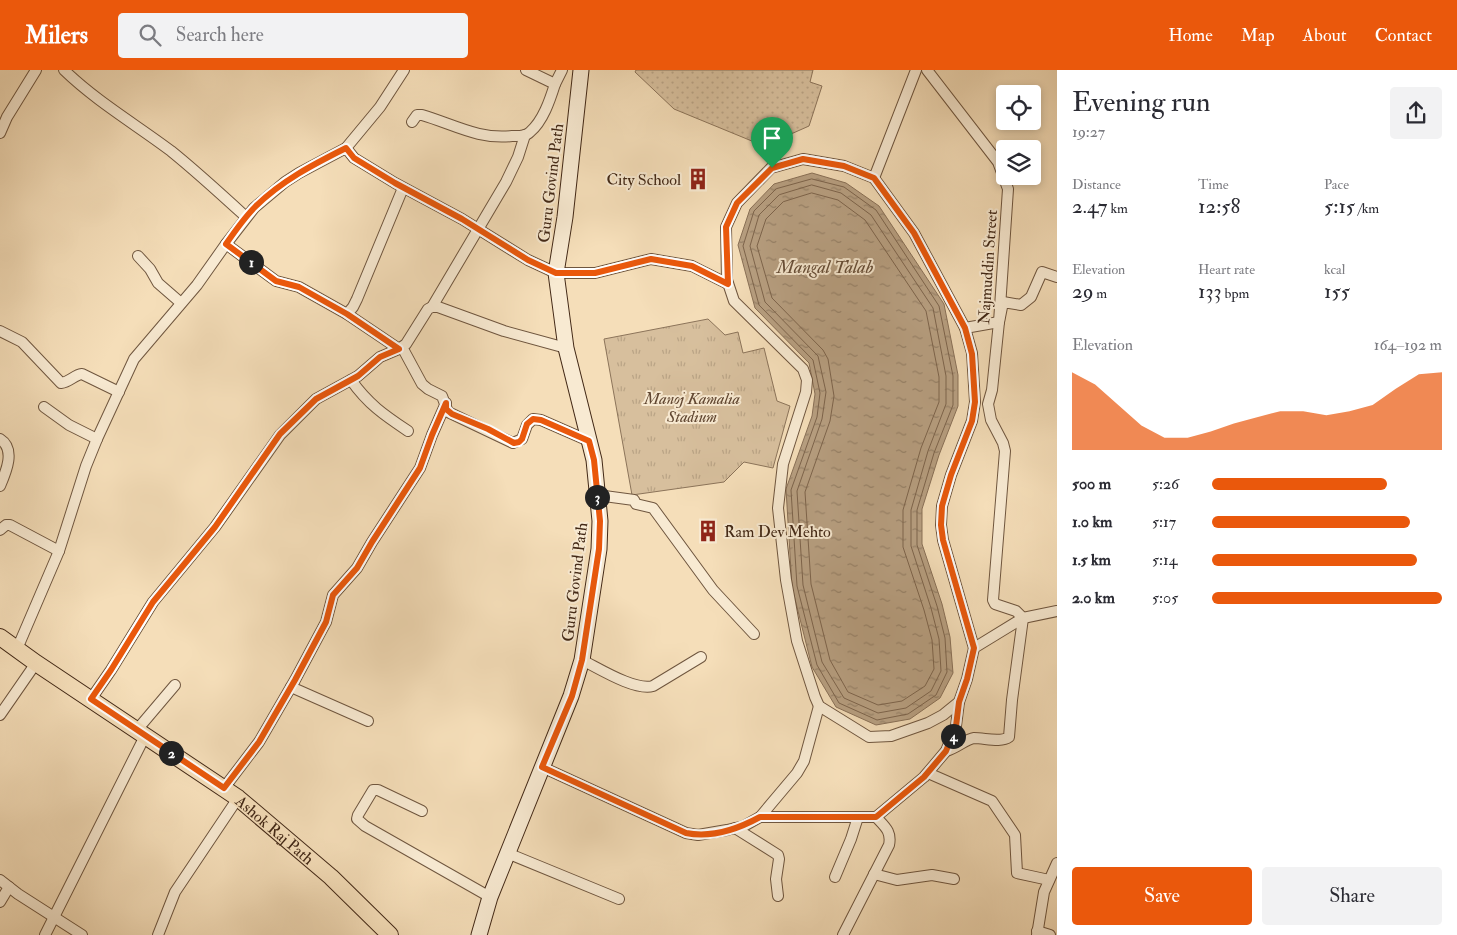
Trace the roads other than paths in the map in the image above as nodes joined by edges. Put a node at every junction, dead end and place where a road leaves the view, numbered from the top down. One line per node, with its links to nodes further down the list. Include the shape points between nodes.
1 (36, 70): 11 (street)
2 (64, 70): 16 (street, via 102,103 176,155)
3 (404, 70): 13 (street, via 380,107)
4 (526, 70): 9 (street)
5 (562, 70): 9 (street)
6 (581, 70): 20 (street, Guru Govind Path)
7 (916, 70): 14 (street)
8 (927, 70): 26 (street, Najmuddin Street, via 998,162 1008,189)
9 (555, 84): 12 (street, via 539,121)
10 (412, 122): 12 (street, via 422,115 476,135 499,138)
11 (0, 133)
12 (525, 135): 17 (street, via 518,157)
13 (346, 148): 15 (street, via 354,158); 16 (street, via 285,182)
14 (874, 178): 22 (street, via 844,166 803,159 772,168 737,203 726,227); 27 (street, via 914,233)
15 (403, 188): 17 (street); 25 (street, via 357,299)
16 (246, 217): 18 (street)
17 (479, 229): 20 (street); 24 (street)
18 (226, 244): 23 (street); 25 (street, via 276,281 299,287)
19 (138, 256): 23 (street, via 158,283)
20 (556, 273): 22 (street, via 595,273 651,259 692,266); 30 (street, Guru Govind Path)
21 (1057, 277): 26 (street, via 1042,272 1031,297 1021,305 1003,302)
22 (728, 284): 56 (street, via 734,301 802,369 807,380 783,464 778,508 797,641)
23 (181, 303): 32 (street, via 134,359)
24 (432, 307): 29 (street); 30 (street)
25 (347, 314): 29 (street)
26 (999, 322): 27 (street); 44 (street, Najmuddin Street, via 988,411 1005,451 993,600 995,604 1016,611)
27 (965, 328): 47 (street, via 972,354 975,402 972,421 942,506 941,525)
28 (0, 332): 32 (street, via 22,342 61,383 82,374)
29 (400, 348): 31 (street, via 380,357); 33 (street, via 422,384 442,396)
30 (566, 348): 38 (street, Guru Govind Path)
31 (351, 380): 35 (street, via 369,403); 54 (street, via 316,399 272,444 215,527 153,602)
32 (119, 392): 37 (street)
33 (446, 403): 38 (street, via 446,409 452,414 514,443 522,439 527,424 533,419); 53 (street, via 420,468 357,568 333,595 326,622)
34 (44, 407): 37 (street)
35 (408, 432)
36 (0, 439): 39 (street, via 9,450)
37 (97, 439): 42 (street)
38 (589, 441): 40 (street, Guru Govind Path)
39 (0, 486)
40 (597, 495): 45 (street, via 634,500 636,504 653,508 713,590); 50 (street, Guru Govind Path, via 599,549)
41 (1, 526): 42 (street, via 20,529)
42 (59, 551): 48 (street)
43 (1057, 611): 44 (street)
44 (1022, 618): 47 (street); 60 (street, via 1009,737 1002,740 972,738)
45 (754, 634)
46 (0, 637): 48 (main road, Ashok Raj Path)
47 (974, 648): 55 (street)
48 (17, 649): 51 (main road, Ashok Raj Path)
49 (701, 657): 50 (street, via 653,686 644,688)
50 (582, 660): 61 (street, Guru Govind Path, via 572,696)
51 (36, 663): 54 (main road, Ashok Raj Path); 57 (street)
52 (175, 685): 59 (street)
53 (291, 687): 58 (street); 63 (street, via 259,742)
54 (91, 699): 59 (main road, Ashok Raj Path)
55 (959, 702): 56 (street, via 928,723 880,738 869,737); 60 (street, via 956,726)
56 (819, 706): 66 (street, via 804,761)
57 (0, 715)
58 (368, 721)
59 (141, 734): 63 (main road, Ashok Raj Path); 82 (street)
60 (946, 751): 62 (street)
61 (542, 767): 69 (street, via 686,833 704,835); 70 (street, Guru Govind Path)
62 (928, 773): 68 (street); 76 (street, via 992,800 1015,834 1017,873)
63 (224, 788): 64 (main road, Ashok Raj Path)
64 (238, 798): 86 (street, via 176,892); 87 (main road, Ashok Raj Path, via 332,877)
65 (422, 811): 79 (street, via 373,790 357,819)
66 (760, 817): 67 (street); 69 (street)
67 (858, 817): 68 (street); 73 (street)
68 (876, 817): 72 (street, via 889,831 890,838)
69 (735, 828): 78 (street, via 778,855)
70 (507, 854): 79 (street, Guru Govind Path); 80 (street)
71 (1057, 863): 76 (street)
72 (874, 874): 74 (street, via 897,880 932,875); 89 (street)
73 (835, 877)
74 (954, 879)
75 (0, 880): 77 (street)
76 (1049, 880): 83 (street)
77 (9, 887): 81 (street); 82 (street)
78 (778, 896)
79 (490, 897): 88 (street, Guru Govind Path)
80 (619, 899)
81 (0, 902)
82 (54, 918): 84 (street); 85 (street)
83 (1037, 933): 90 (street)
84 (45, 935)
85 (82, 935)
86 (158, 935)
87 (390, 935)
88 (479, 935)
89 (843, 935)
90 (1050, 935)

